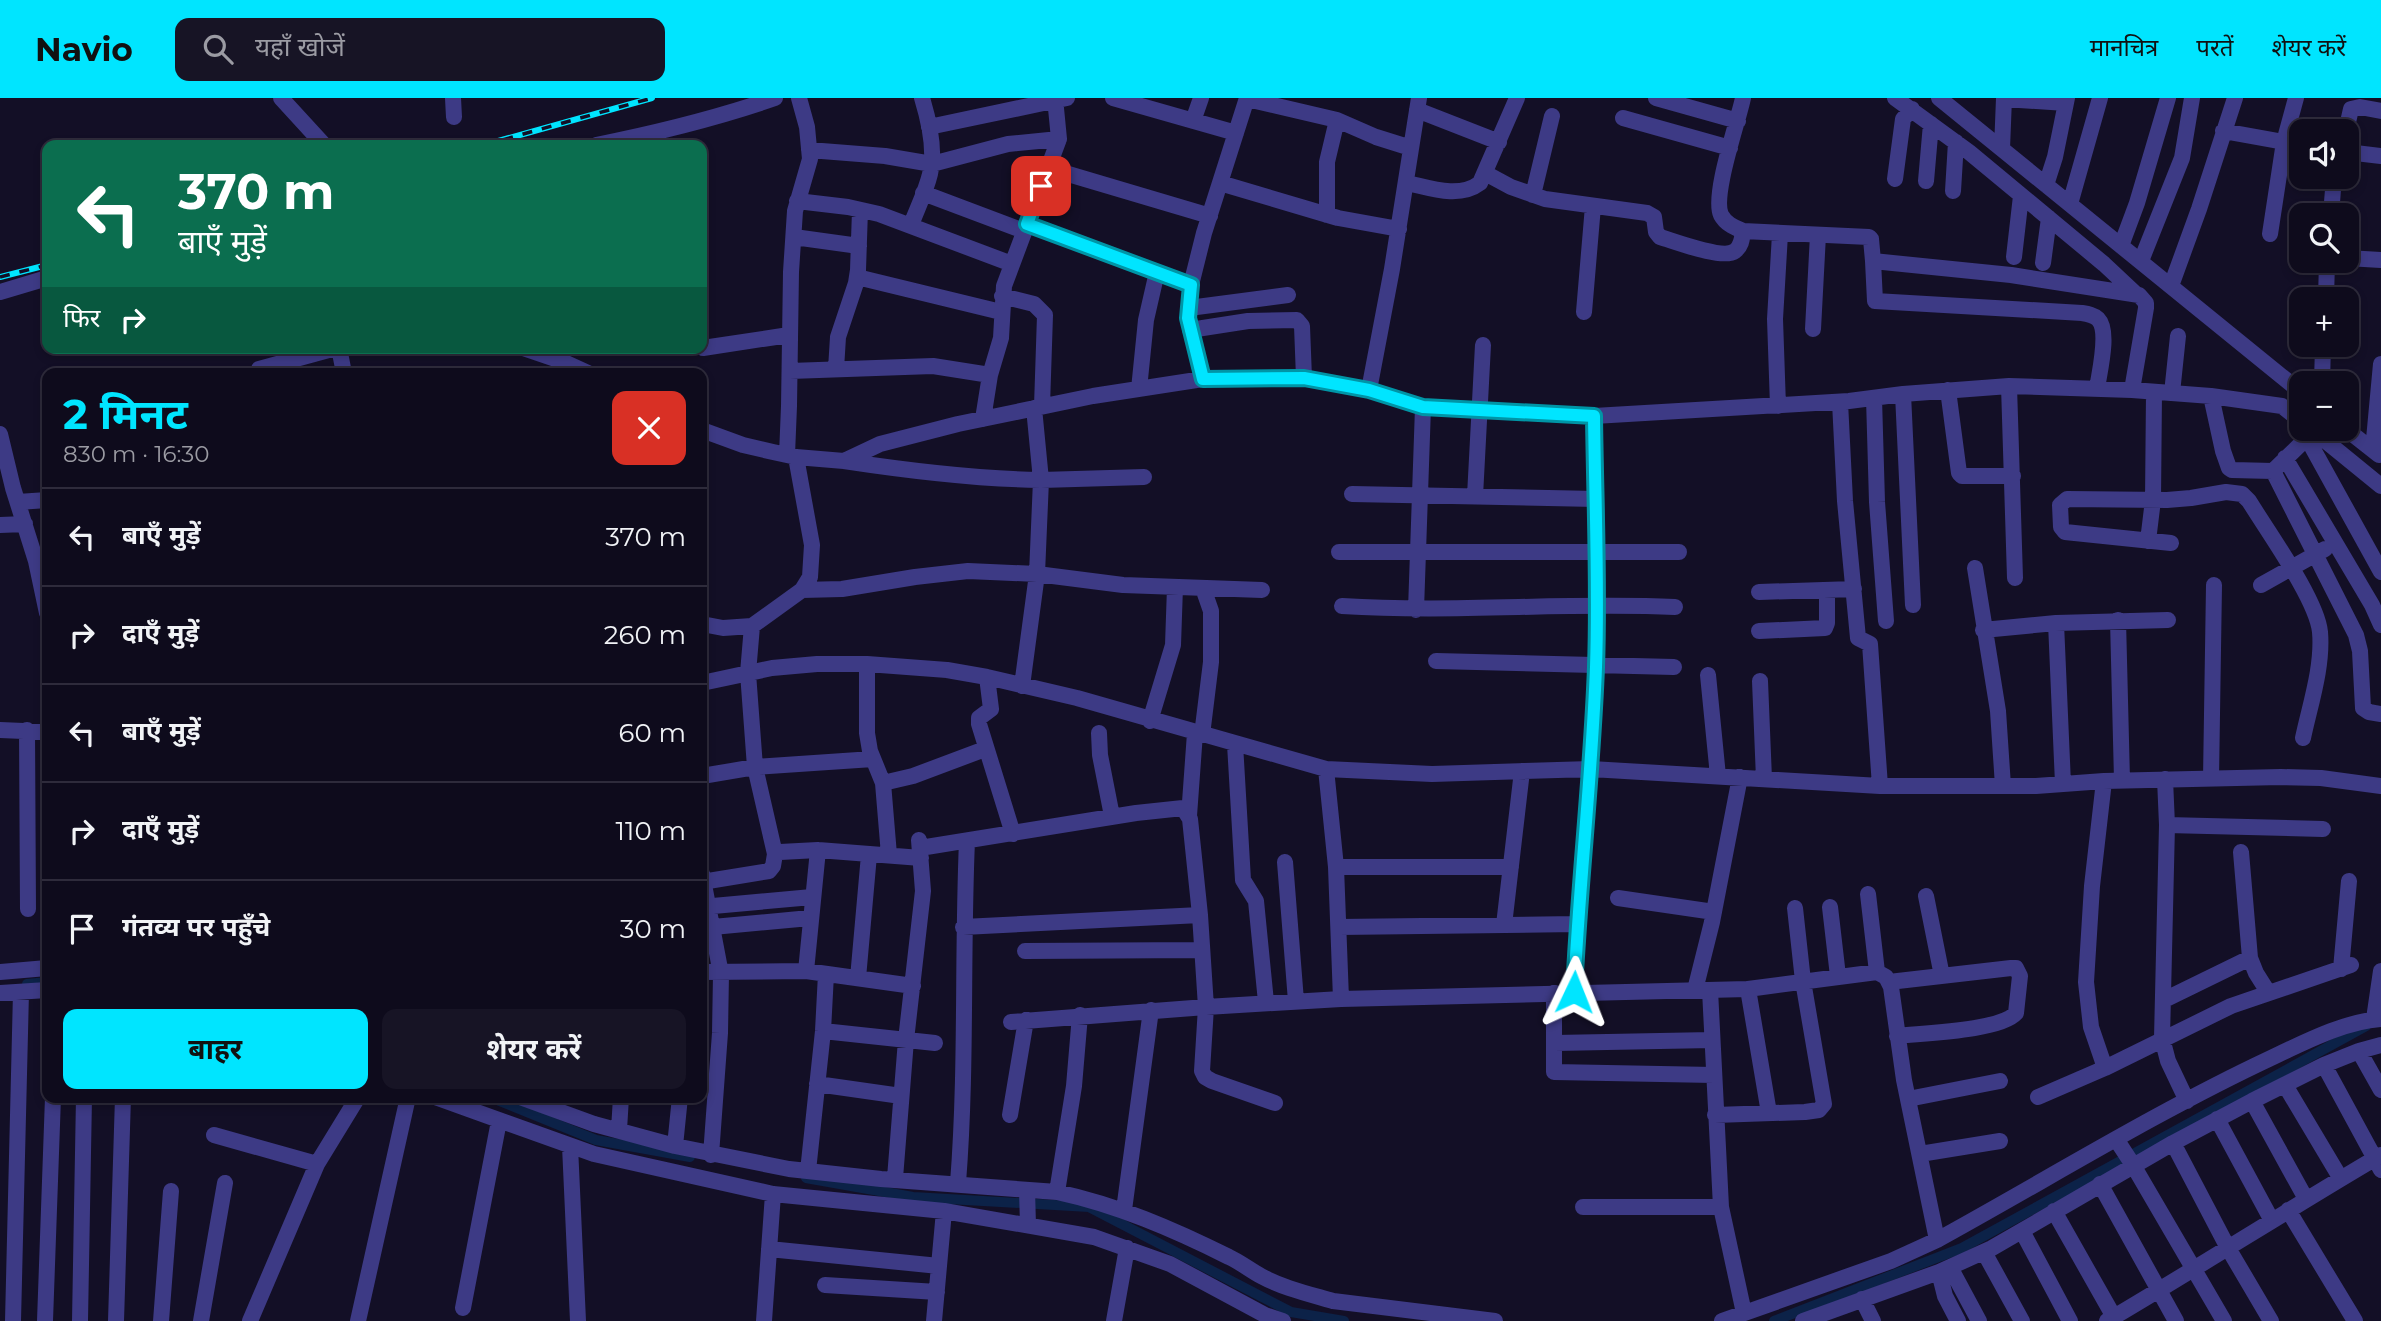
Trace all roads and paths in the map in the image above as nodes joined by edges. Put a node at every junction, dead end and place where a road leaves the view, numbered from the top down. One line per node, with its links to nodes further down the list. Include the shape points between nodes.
1 (281, 98): 39 (street)
2 (453, 98): 28 (street)
3 (775, 98): 40 (street)
4 (799, 98): 47 (street)
5 (922, 98): 35 (street)
6 (1113, 98): 32 (street)
7 (1200, 98): 32 (street)
8 (1317, 98): 26 (street)
9 (1517, 98): 41 (street)
10 (1656, 98): 33 (street)
11 (1743, 98): 33 (street)
12 (1895, 98): 24 (street)
13 (2100, 98): 63 (street)
14 (2168, 98): 78 (street)
15 (2192, 98): 83 (street, via 2182,158)
16 (2235, 98): 36 (street)
17 (2296, 98): 43 (street)
18 (1059, 99): 35 (street); 38 (street)
19 (1247, 99): 26 (street); 37 (street)
20 (2004, 99): 22 (street); 46 (street)
21 (1944, 100): 46 (street)
22 (2066, 100): 57 (street)
23 (1418, 104): 41 (street); 44 (street)
24 (1912, 109): 34 (street); 53 (street, via 1903,119)
25 (2381, 111): 30 (street, via 2351,109)
26 (1312, 114): 31 (street)
27 (1552, 116): 60 (street)
28 (454, 117)
29 (1623, 118): 45 (street)
30 (2349, 119)
31 (1336, 120): 44 (street); 66 (street, via 1327,162)
32 (1193, 121): 37 (street)
33 (1738, 121): 45 (street)
34 (1931, 124): 42 (street); 54 (street)
35 (929, 127): 50 (street)
36 (2223, 131): 43 (street); 90 (street)
37 (1236, 133): 55 (street)
38 (1059, 139): 50 (street, via 1008,144); 51 (street)
39 (319, 140)
40 (640, 140)
41 (1499, 142): 52 (street)
42 (1956, 142): 58 (street); 61 (street)
43 (2284, 142): 74 (street)
44 (1411, 148): 56 (street)
45 (1730, 148): 72 (street, via 1719,207 1726,223)
46 (2002, 149): 57 (street)
47 (809, 150): 50 (street); 62 (street)
48 (2359, 153): 49 (street)
49 (2381, 156)
50 (932, 164): 59 (street)
51 (1048, 168): 67 (street); 70 (street)
52 (1485, 173): 56 (street, via 1475,187 1454,191); 60 (street)
53 (1895, 179)
54 (1926, 181)
55 (1220, 183): 66 (street); 67 (street)
56 (1406, 183): 71 (street)
57 (2046, 185): 63 (street)
58 (1954, 191)
59 (923, 194): 69 (street); 70 (street)
60 (1533, 195): 64 (street)
61 (2021, 196): 68 (street); 79 (street)
62 (797, 201): 65 (street); 76 (street)
63 (2070, 204): 78 (street)
64 (1593, 206): 72 (street, via 1651,215 1660,237 1711,251 1734,252); 96 (street)
65 (860, 210): 69 (street); 77 (street)
66 (1326, 215): 71 (street)
67 (1210, 216): 89 (street)
68 (2049, 218): 84 (street); 93 (street)
69 (911, 225): 85 (street)
70 (1026, 227): 85 (street); 86 (street)
71 (1399, 229): 118 (street)
72 (1743, 231): 73 (street)
73 (1780, 234): 75 (street); 127 (street, via 1775,319)
74 (2270, 234)
75 (1818, 235): 82 (street, via 1870,237); 97 (street)
76 (794, 237): 77 (street); 99 (street)
77 (859, 246): 87 (street)
78 (2121, 246): 83 (street)
79 (2014, 257)
80 (2359, 259): 81 (street)
81 (2381, 260)
82 (1873, 261): 93 (street, via 2012,275); 117 (street, via 1875,301 2096,317 2104,337)
83 (2141, 261): 90 (street)
84 (2043, 262)
85 (1012, 264): 94 (street)
86 (1157, 272): 89 (street); 116 (street, via 1146,320)
87 (857, 277): 94 (street); 108 (street, via 838,337)
88 (42, 279): 91 (street)
89 (1191, 285): 95 (street)
90 (2171, 286): 114 (street)
91 (0, 292)
92 (1288, 295): 95 (street)
93 (2136, 295): 120 (street, via 2143,298 2146,309)
94 (1002, 304): 111 (street, via 1001,338); 128 (street, via 1034,304 1045,315)
95 (1189, 308): 98 (street)
96 (1584, 312)
97 (1813, 329)
98 (1190, 330): 112 (street, via 1248,321 1297,320 1302,326); 113 (street)
99 (789, 335): 102 (street); 109 (street)
100 (2178, 336): 122 (street)
101 (1483, 345): 130 (street)
102 (707, 347)
103 (315, 354): 106 (street)
104 (567, 355): 107 (street)
105 (2381, 364): 110 (street)
106 (263, 368)
107 (581, 368)
108 (836, 369): 109 (street); 111 (street, via 933,366)
109 (790, 371): 141 (street)
110 (2381, 371): 140 (street)
111 (990, 375): 133 (street)
112 (1304, 378): 113 (street); 118 (street)
113 (1203, 379): 116 (street)
114 (2289, 382)
115 (2009, 386): 117 (street); 119 (street); 146 (street)
116 (1139, 388): 128 (street)
117 (2097, 389): 120 (street)
118 (1369, 390): 129 (street)
119 (1948, 390): 123 (street); 146 (street, via 1959,473)
120 (2132, 390): 121 (street)
121 (2154, 392): 122 (street); 155 (street)
122 (2172, 393): 124 (street)
123 (1903, 394): 125 (street); 181 (street)
124 (2211, 396): 131 (street, via 2282,406); 144 (street, via 2229,468)
125 (1874, 398): 126 (street); 187 (street)
126 (1840, 402): 127 (street); 176 (street)
127 (1778, 405): 132 (street)
128 (1038, 407): 133 (street); 147 (street)
129 (1423, 407): 130 (street); 151 (street)
130 (1479, 409): 132 (street); 152 (street)
131 (2289, 412)
132 (1594, 416): 154 (street)
133 (983, 419): 143 (street, via 880,444)
134 (707, 432): 141 (street)
135 (0, 434): 149 (street)
136 (2359, 439): 140 (street)
137 (2299, 441): 142 (street)
138 (2314, 441): 168 (street)
139 (2322, 441): 148 (street)
140 (2378, 454)
141 (791, 456): 143 (street); 177 (street, via 813,558)
142 (2286, 458): 144 (street); 159 (street)
143 (844, 461): 147 (street, via 915,472)
144 (2273, 471): 165 (street)
145 (1144, 477): 147 (street)
146 (2013, 477): 171 (street)
147 (1041, 480): 169 (street)
148 (2381, 486)
149 (10, 493): 153 (street); 156 (street)
150 (1352, 494): 151 (street)
151 (1421, 495): 152 (street); 163 (street)
152 (1475, 496): 154 (street)
153 (42, 499)
154 (1595, 499): 164 (street)
155 (2153, 500): 158 (street); 158 (street, via 2067,499 2060,505 2065,532); 167 (street, via 2226,492 2242,495)
156 (25, 524): 157 (street); 170 (street)
157 (0, 525)
158 (2148, 541): 160 (street)
159 (2336, 542): 165 (street); 191 (street)
160 (2171, 543)
161 (1339, 552): 163 (street)
162 (1679, 552): 164 (street)
163 (1418, 553): 164 (street); 185 (street)
164 (1595, 553): 183 (street)
165 (2316, 554): 167 (street); 205 (street, via 2359,643 2362,708)
166 (1975, 568): 193 (street)
167 (2291, 569): 173 (street); 212 (street, via 2320,631 2316,677)
168 (2381, 572)
169 (1037, 574): 174 (street, via 1123,586); 177 (street, via 952,572 842,589); 204 (street)
170 (42, 578)
171 (2015, 578)
172 (2214, 585): 225 (street)
173 (2261, 585)
174 (1175, 587): 175 (street); 206 (street, via 1173,645)
175 (1203, 588): 178 (street); 211 (street, via 1212,611)
176 (1854, 589): 179 (street); 230 (street, via 1858,638 1870,644)
177 (802, 590): 192 (street)
178 (1262, 590)
179 (1827, 590): 180 (street); 194 (street, via 1825,628)
180 (1759, 592)
181 (1913, 605)
182 (1342, 606): 185 (street)
183 (1597, 606): 184 (street); 185 (street); 197 (street)
184 (1675, 607)
185 (1416, 610)
186 (2168, 620): 188 (street)
187 (1886, 621)
188 (2118, 621): 189 (street); 226 (street)
189 (2056, 623): 193 (street); 229 (street)
190 (707, 625): 192 (street)
191 (2381, 625)
192 (752, 626): 199 (street)
193 (1983, 630): 231 (street, via 1998,711)
194 (1759, 631)
195 (1436, 661): 197 (street)
196 (867, 664): 199 (street, via 817,664); 201 (street); 215 (street, via 867,733)
197 (1596, 666): 198 (street); 218 (street)
198 (1674, 667)
199 (748, 673): 203 (street); 216 (street)
200 (1708, 675): 221 (street)
201 (987, 677): 204 (street); 214 (street, via 991,709 979,720)
202 (1760, 681): 223 (street)
203 (707, 682)
204 (1022, 686): 206 (street)
205 (2381, 714)
206 (1150, 720): 211 (street)
207 (0, 730): 208 (street)
208 (27, 730): 209 (street); 257 (street)
209 (42, 732)
210 (1099, 733): 233 (street)
211 (1199, 734): 213 (street); 234 (street)
212 (2302, 738)
213 (1235, 744): 217 (street); 294 (street, via 1243,880 1257,905)
214 (985, 749): 228 (street); 237 (street)
215 (873, 759): 216 (street); 228 (street)
216 (755, 767): 220 (street); 242 (street)
217 (1326, 769): 219 (street, via 1432,774); 246 (street)
218 (1591, 769): 219 (street); 221 (street); 261 (street)
219 (1522, 771): 247 (street)
220 (707, 775)
221 (1718, 776): 222 (street)
222 (1740, 777): 223 (street); 258 (street)
223 (1764, 779): 230 (street)
224 (2165, 779): 225 (street); 226 (street); 235 (street)
225 (2211, 779): 232 (street, via 2321,778)
226 (2122, 780): 227 (street)
227 (2104, 781): 229 (street); 309 (street, via 2085,982 2091,1027)
228 (883, 783): 244 (street)
229 (2063, 784): 231 (street)
230 (1880, 786): 231 (street)
231 (2003, 786)
232 (2381, 786)
233 (1112, 816): 234 (street, via 1176,808 1183,808); 237 (street)
234 (1189, 816): 259 (street)
235 (2167, 825): 236 (street); 292 (street)
236 (2323, 829)
237 (1013, 834): 238 (street)
238 (967, 841): 239 (street); 263 (street)
239 (920, 848): 244 (street); 282 (street, via 923,891)
240 (818, 850): 242 (street); 243 (street); 252 (street)
241 (2241, 852): 269 (street)
242 (775, 854): 248 (street, via 769,871)
243 (869, 855): 244 (street); 280 (street)
244 (889, 855)
245 (1285, 862): 293 (street)
246 (1336, 867): 247 (street); 264 (street)
247 (1511, 867): 262 (street)
248 (707, 878)
249 (2349, 881): 288 (street, via 2346,967)
250 (1868, 894): 279 (street)
251 (1926, 896): 278 (street)
252 (812, 897): 254 (street); 260 (street)
253 (1618, 898): 258 (street)
254 (707, 907)
255 (1830, 907): 277 (street)
256 (1795, 908): 281 (street)
257 (28, 909)
258 (1714, 912): 285 (street)
259 (1200, 915): 263 (street); 267 (street)
260 (810, 918): 265 (street); 271 (street)
261 (1577, 924): 262 (street); 287 (street)
262 (1504, 925): 264 (street)
263 (963, 927): 351 (street, via 963,1117)
264 (1339, 927): 291 (street)
265 (707, 928)
266 (707, 931): 275 (street)
267 (1202, 950): 268 (street); 295 (street)
268 (1025, 951)
269 (2250, 958): 288 (street); 292 (street)
270 (42, 968): 273 (street)
271 (806, 971): 275 (street); 276 (street)
272 (2381, 971): 298 (street)
273 (0, 972)
274 (707, 973): 275 (street)
275 (721, 974): 344 (street)
276 (826, 974): 280 (street); 299 (street)
277 (1838, 976): 279 (street); 281 (street)
278 (1942, 976): 279 (street); 300 (street, via 2016,968 2020,976 2016,1013 1977,1028)
279 (1884, 977): 300 (street)
280 (858, 978): 282 (street)
281 (1804, 981): 283 (street); 330 (street, via 1824,1104 1817,1111)
282 (912, 986): 302 (street)
283 (1748, 989): 285 (street); 330 (street)
284 (42, 990): 286 (street)
285 (1702, 990): 287 (street); 303 (street)
286 (22, 992): 289 (street); 381 (street)
287 (1574, 992): 290 (street)
288 (2268, 992): 301 (street)
289 (0, 993)
290 (1554, 993): 291 (street); 305 (street)
291 (1341, 999): 293 (street)
292 (2164, 1000): 301 (street)
293 (1296, 1001): 294 (street)
294 (1266, 1002): 295 (street)
295 (1206, 1007): 296 (street); 329 (street, via 1201,1062 1205,1077)
296 (1151, 1010): 297 (street); 360 (street)
297 (1080, 1015): 331 (street, via 1019,1021); 354 (street)
298 (2377, 1019): 318 (street, via 2312,1039)
299 (823, 1031): 302 (street); 312 (street)
300 (1897, 1036): 317 (street)
301 (2162, 1038): 309 (street); 318 (street)
302 (906, 1040): 304 (street); 315 (street)
303 (1712, 1040): 305 (street); 310 (street)
304 (935, 1043)
305 (1555, 1043): 310 (street, via 1555,1072)
306 (2381, 1045): 307 (street)
307 (2359, 1051): 308 (street); 314 (street)
308 (2324, 1065): 313 (street); 345 (street)
309 (2105, 1068): 316 (street)
310 (1714, 1075): 332 (street)
311 (2000, 1080): 317 (street)
312 (817, 1084): 315 (street); 347 (street)
313 (2285, 1085): 319 (street); 349 (street)
314 (2381, 1090)
315 (901, 1096): 348 (street)
316 (2038, 1097)
317 (1908, 1098): 343 (street)
318 (2187, 1101): 341 (street)
319 (2252, 1101): 333 (street); 356 (street)
320 (53, 1103): 382 (street)
321 (84, 1103): 383 (street)
322 (123, 1103): 384 (street)
323 (354, 1103): 346 (street)
324 (407, 1103): 388 (street)
325 (451, 1103): 334 (street)
326 (536, 1103): 335 (street)
327 (621, 1103): 335 (street)
328 (679, 1103): 340 (street)
329 (1275, 1103)
330 (1769, 1113): 332 (street)
331 (1010, 1115)
332 (1716, 1115): 359 (street)
333 (2217, 1119): 338 (street); 364 (street)
334 (499, 1121): 339 (street); 378 (street)
335 (619, 1130): 342 (street)
336 (214, 1136): 346 (street)
337 (2000, 1141): 343 (street)
338 (2173, 1143): 341 (street); 368 (street)
339 (570, 1146): 342 (street, via 594,1154); 389 (street)
340 (675, 1146): 342 (street); 344 (street)
341 (2125, 1152): 352 (street); 366 (street); 372 (street)
342 (649, 1153): 355 (street)
343 (1920, 1154): 366 (street)
344 (711, 1155): 347 (street)
345 (2379, 1161): 349 (street)
346 (317, 1164): 387 (street)
347 (808, 1171): 348 (street)
348 (895, 1178): 351 (street)
349 (2341, 1178): 356 (street)
350 (225, 1183): 386 (street)
351 (958, 1183): 357 (street)
352 (2101, 1184): 363 (street); 375 (street)
353 (171, 1191): 385 (street)
354 (1057, 1192): 357 (street); 360 (street)
355 (773, 1194): 362 (street); 369 (street)
356 (2306, 1199): 361 (street)
357 (1027, 1207): 362 (street); 367 (street)
358 (1583, 1207): 359 (street)
359 (1721, 1207): 379 (street)
360 (1124, 1210): 394 (street, via 1311,1295)
361 (2288, 1210): 364 (street); 405 (street)
362 (944, 1211): 371 (street)
363 (2054, 1211): 365 (street); 380 (street)
364 (2271, 1220): 368 (street)
365 (2022, 1231): 370 (street); 401 (street)
366 (1937, 1240): 379 (street)
367 (1127, 1248): 392 (street); 393 (street, via 1170,1264)
368 (2228, 1248): 372 (street); 404 (street)
369 (769, 1249): 371 (street); 390 (street)
370 (1984, 1252): 373 (street); 400 (street)
371 (939, 1266): 376 (street)
372 (2194, 1269): 375 (street); 403 (street)
373 (1945, 1270): 377 (street); 398 (street, via 1945,1296); 399 (street)
374 (825, 1285): 376 (street)
375 (2158, 1291): 380 (street); 402 (street)
376 (937, 1292): 391 (street)
377 (1862, 1299): 396 (street); 397 (street)
378 (463, 1308)
379 (1744, 1313): 395 (street)
380 (2111, 1319)
381 (13, 1321)
382 (45, 1321)
383 (80, 1321)
384 (116, 1321)
385 (162, 1321)
386 (201, 1321)
387 (250, 1321)
388 (358, 1321)
389 (578, 1321)
390 (764, 1321)
391 (934, 1321)
392 (1114, 1321)
393 (1283, 1321)
394 (1487, 1321)
395 (1722, 1321)
396 (1803, 1321)
397 (1874, 1321)
398 (1958, 1321)
399 (1979, 1321)
400 (2022, 1321)
401 (2070, 1321)
402 (2176, 1321)
403 (2224, 1321)
404 (2271, 1321)
405 (2355, 1321)

